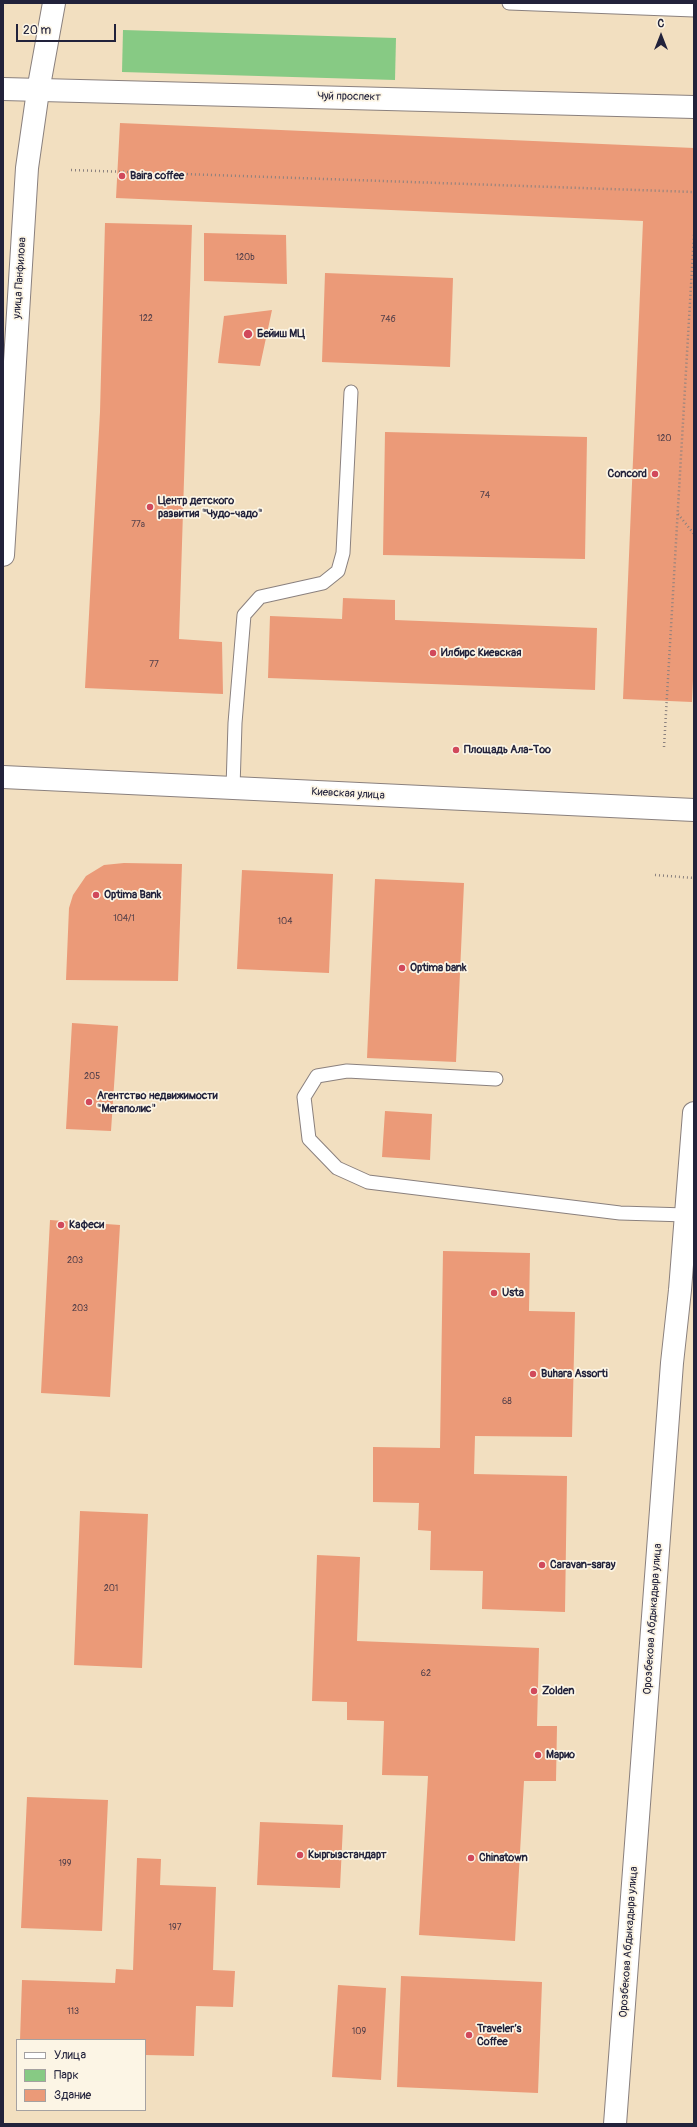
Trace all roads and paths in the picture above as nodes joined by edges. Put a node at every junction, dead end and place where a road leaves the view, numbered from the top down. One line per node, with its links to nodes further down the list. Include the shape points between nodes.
1 (54, 3): 5 (street, улица Панфилова)
2 (509, 3): 3 (lane)
3 (694, 10)
4 (3, 89): 5 (street, Чуй проспект)
5 (38, 91): 6 (street, Чуй проспект); 13 (street, улица Панфилова, via 27,168)
6 (694, 107)
7 (71, 170): 8 (path)
8 (694, 192)
9 (694, 234): 11 (path)
10 (351, 392): 16 (lane, via 343,553 338,571 323,583 260,597 244,615 235,722)
11 (678, 513): 12 (path); 14 (path)
12 (694, 534)
13 (3, 555)
14 (664, 747)
15 (3, 777): 16 (street, Киевская улица)
16 (233, 788): 17 (street, Киевская улица)
17 (694, 810)
18 (655, 875): 19 (path)
19 (694, 878)
20 (496, 1079): 22 (lane, via 347,1071 317,1076 304,1097 309,1139 337,1168 368,1182 620,1213)
21 (694, 1113): 22 (street, Орозбекова Абдыкадыра улица)
22 (686, 1216): 23 (street, Орозбекова Абдыкадыра улица, via 672,1363)
23 (615, 2124)

